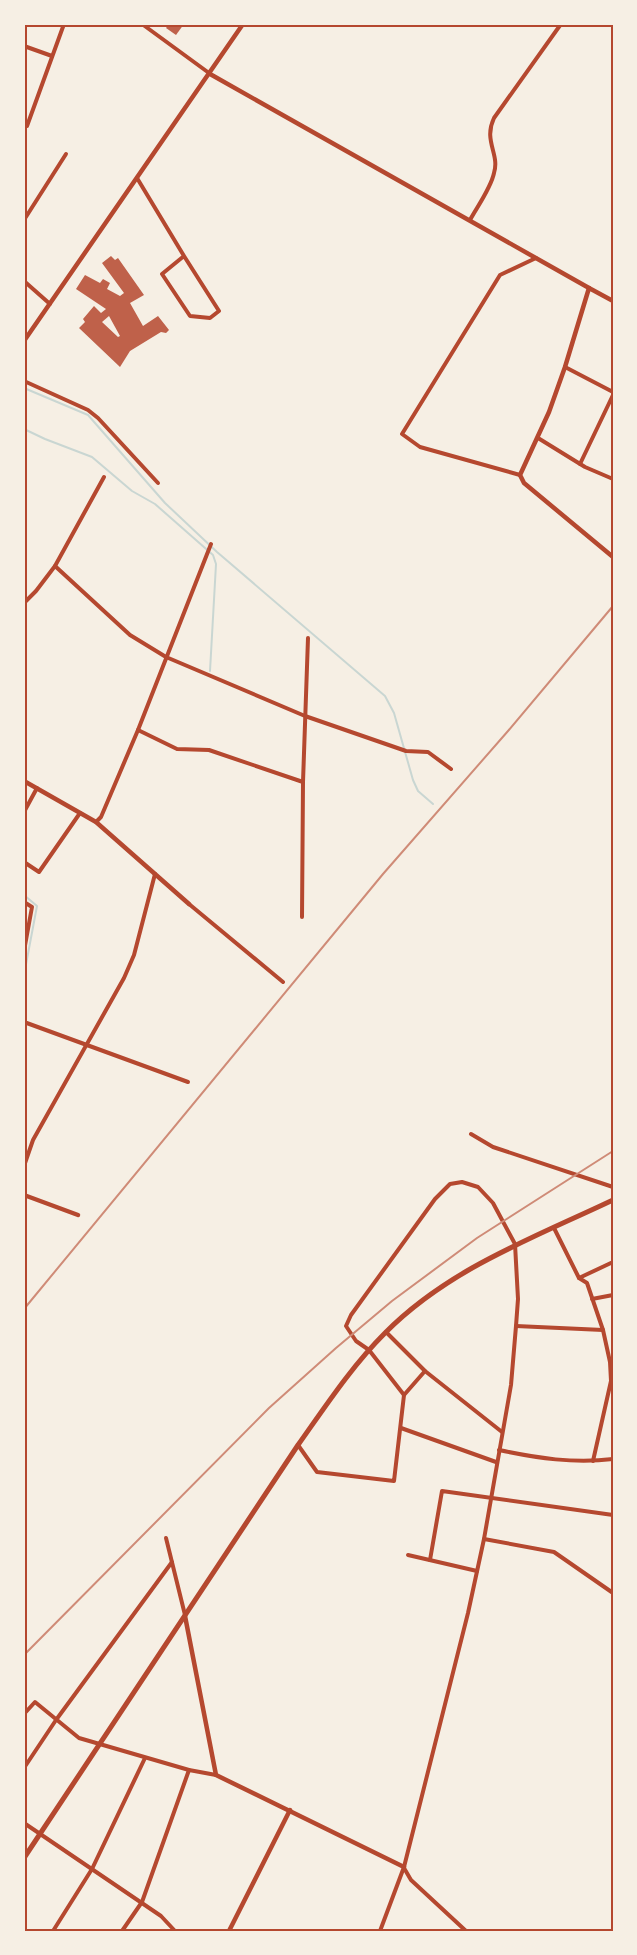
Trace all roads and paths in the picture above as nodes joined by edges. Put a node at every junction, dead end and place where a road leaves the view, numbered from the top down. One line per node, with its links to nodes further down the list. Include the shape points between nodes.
1 (64, 24): 7 (street)
2 (142, 24): 5 (street)
3 (243, 24): 8 (street)
4 (561, 24): 13 (street, via 494,118 489,129 495,173)
5 (147, 26): 8 (street)
6 (24, 46): 7 (street)
7 (52, 56): 9 (street)
8 (210, 74): 11 (street); 13 (street)
9 (27, 126)
10 (66, 154): 12 (street)
11 (138, 178): 14 (street); 19 (street)
12 (24, 220)
13 (470, 220): 15 (street)
14 (184, 256): 14 (street, via 162,274 190,315 210,318 219,311)
15 (536, 258): 17 (street); 26 (street, via 500,275 402,434 420,447)
16 (24, 281): 19 (street)
17 (589, 288): 18 (street); 21 (street)
18 (613, 301)
19 (50, 304): 20 (street)
20 (24, 341)
21 (565, 367): 23 (street); 24 (street)
22 (24, 381): 29 (street, via 88,410)
23 (613, 394): 25 (street)
24 (538, 438): 25 (street); 26 (street)
25 (580, 464): 28 (street)
26 (520, 475): 31 (street, via 524,483)
27 (104, 477): 32 (street)
28 (613, 479)
29 (158, 483)
30 (211, 544): 35 (street)
31 (613, 557)
32 (55, 566): 33 (street); 35 (street, via 130,635)
33 (24, 603)
34 (308, 638): 36 (street)
35 (166, 657): 36 (street); 37 (street)
36 (305, 716): 38 (street, via 406,751 428,752); 40 (street)
37 (138, 730): 40 (street, via 177,749 209,750); 44 (street)
38 (451, 769)
39 (24, 781): 41 (street)
40 (303, 782): 49 (street)
41 (37, 788): 42 (street); 43 (street)
42 (24, 812)
43 (80, 813): 44 (street); 45 (street, via 39,872)
44 (96, 822): 46 (street)
45 (24, 862)
46 (155, 874): 48 (street); 53 (street, via 134,955)
47 (24, 902): 50 (street, via 32,907)
48 (189, 904): 51 (street)
49 (302, 917)
50 (24, 951)
51 (283, 982)
52 (24, 1022): 53 (street)
53 (86, 1044): 54 (street); 56 (street, via 33,1140)
54 (188, 1082)
55 (471, 1134): 57 (street, via 493,1147)
56 (24, 1166)
57 (613, 1187)
58 (24, 1195): 60 (street)
59 (613, 1200): 61 (main road)
60 (78, 1215)
61 (554, 1228): 62 (main road); 64 (street)
62 (515, 1244): 67 (street); 69 (main road, via 422,1301); 70 (street, via 493,1203 478,1187 462,1182 450,1184 351,1315 346,1326 356,1341)
63 (613, 1262): 64 (street)
64 (579, 1278): 66 (street, via 587,1283)
65 (613, 1295): 66 (street)
66 (592, 1299): 68 (street)
67 (516, 1326): 68 (street); 75 (street)
68 (603, 1330): 72 (street)
69 (386, 1332): 70 (main road); 71 (street)
70 (369, 1350): 73 (street); 76 (main road)
71 (425, 1371): 73 (street); 75 (street)
72 (612, 1381): 79 (street)
73 (404, 1395): 74 (street)
74 (401, 1428): 76 (street, via 394,1481 317,1472); 80 (street)
75 (502, 1432): 77 (street)
76 (298, 1445): 90 (main road)
77 (499, 1450): 79 (street, via 543,1459); 80 (street)
78 (613, 1459): 79 (street)
79 (593, 1461)
80 (496, 1462): 81 (street)
81 (490, 1499): 82 (street); 84 (street); 86 (street, via 442,1491)
82 (613, 1515)
83 (166, 1538): 87 (street)
84 (484, 1539): 88 (street); 89 (street, via 554,1552)
85 (408, 1555): 86 (street)
86 (430, 1560): 88 (street)
87 (172, 1562): 90 (street); 92 (street)
88 (477, 1571): 102 (street)
89 (613, 1593)
90 (185, 1616): 93 (main road); 97 (street)
91 (24, 1714): 92 (street, via 35,1702)
92 (56, 1720): 93 (street, via 79,1738); 95 (street)
93 (101, 1743): 94 (street); 100 (main road)
94 (145, 1758): 96 (street); 103 (street)
95 (24, 1768)
96 (189, 1770): 97 (street); 104 (street)
97 (216, 1775): 98 (street)
98 (290, 1810): 102 (street); 108 (street)
99 (24, 1823): 100 (street)
100 (39, 1834): 101 (main road); 103 (street)
101 (24, 1858)
102 (404, 1867): 109 (street); 110 (street, via 411,1880)
103 (92, 1869): 104 (street); 105 (street)
104 (142, 1902): 106 (street); 107 (street)
105 (53, 1931)
106 (122, 1931)
107 (175, 1931)
108 (229, 1931)
109 (380, 1931)
110 (466, 1931)

